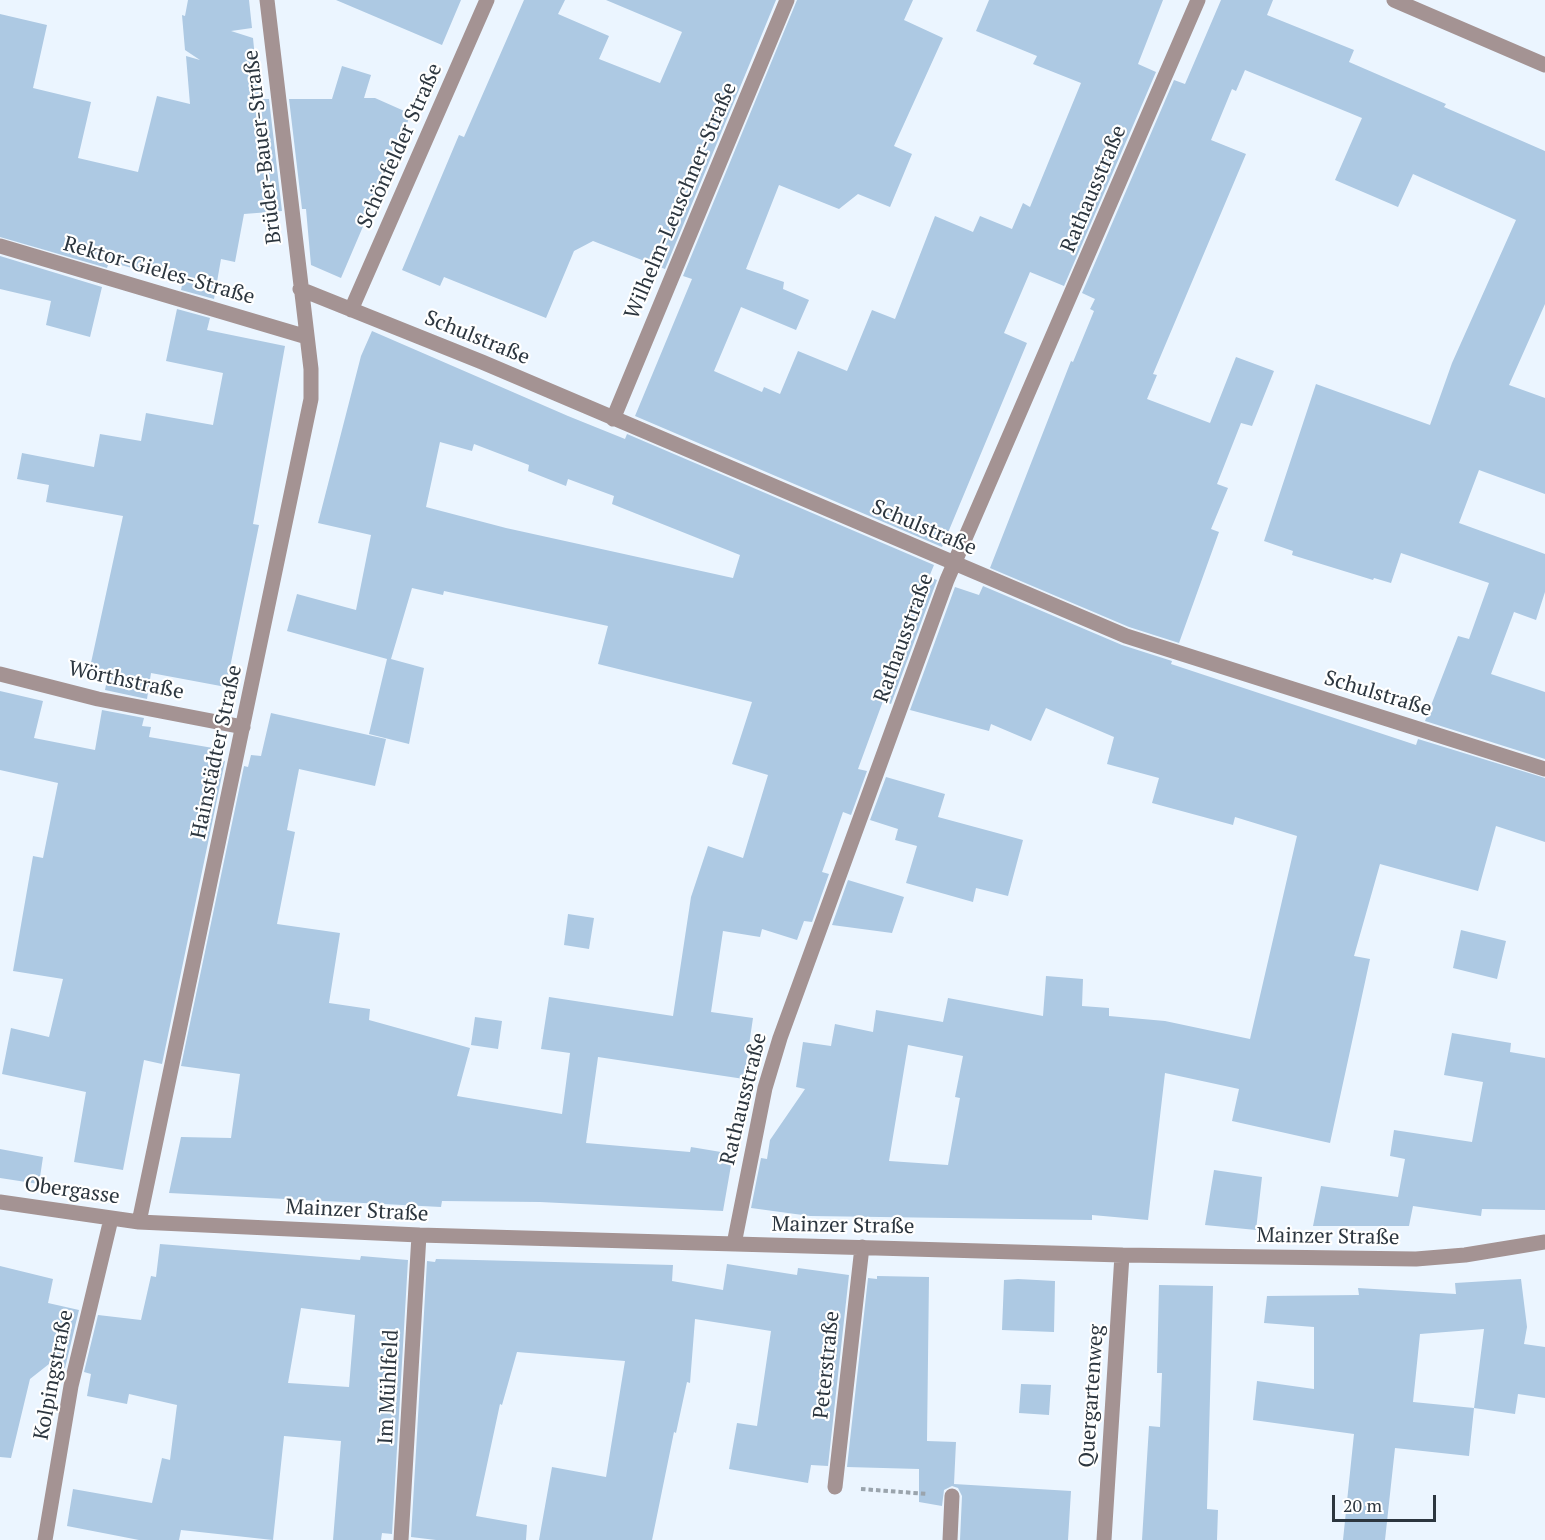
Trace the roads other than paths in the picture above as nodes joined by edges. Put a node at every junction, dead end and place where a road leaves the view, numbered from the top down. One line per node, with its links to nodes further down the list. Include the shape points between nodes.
1 (267, 0): 8 (street, Brüder-Bauer-Straße)
2 (487, 0): 9 (street, Schönfelder Straße)
3 (787, 0): 11 (street, Wilhelm-Leuschner-Straße)
4 (1198, 0): 12 (street, Rathausstraße)
5 (1394, 0): 6 (street)
6 (1545, 65)
7 (0, 246): 10 (street, Rektor-Gieles-Straße)
8 (300, 289): 9 (street, Schulstraße); 10 (street, Hainstädter Straße)
9 (351, 310): 11 (street, Schulstraße)
10 (307, 337): 14 (street, Hainstädter Straße, via 311,382 308,423)
11 (613, 419): 12 (street, Schulstraße)
12 (954, 565): 15 (street, Schulstraße, via 1163,649); 21 (street, Rathausstraße, via 780,1038 762,1098)
13 (0, 674): 14 (street, Wörthstraße, via 98,699)
14 (243, 727): 18 (street, Hainstädter Straße)
15 (1545, 769)
16 (0, 1202): 17 (street, Obergasse)
17 (111, 1219): 18 (street, Obergasse); 26 (street, Kolpingstraße, via 71,1386)
18 (139, 1221): 19 (street, Mainzer Straße)
19 (419, 1235): 21 (street, Mainzer Straße); 27 (street, Im Mühlfeld)
20 (1545, 1242): 23 (street, Mainzer Straße, via 1416,1259)
21 (734, 1244): 22 (street, Mainzer Straße)
22 (862, 1247): 23 (street, Mainzer Straße); 24 (street, Peterstraße)
23 (1122, 1255): 29 (street, Quergartenweg)
24 (835, 1487)
25 (952, 1496): 28 (street)
26 (45, 1540)
27 (401, 1540)
28 (950, 1540)
29 (1104, 1540)

